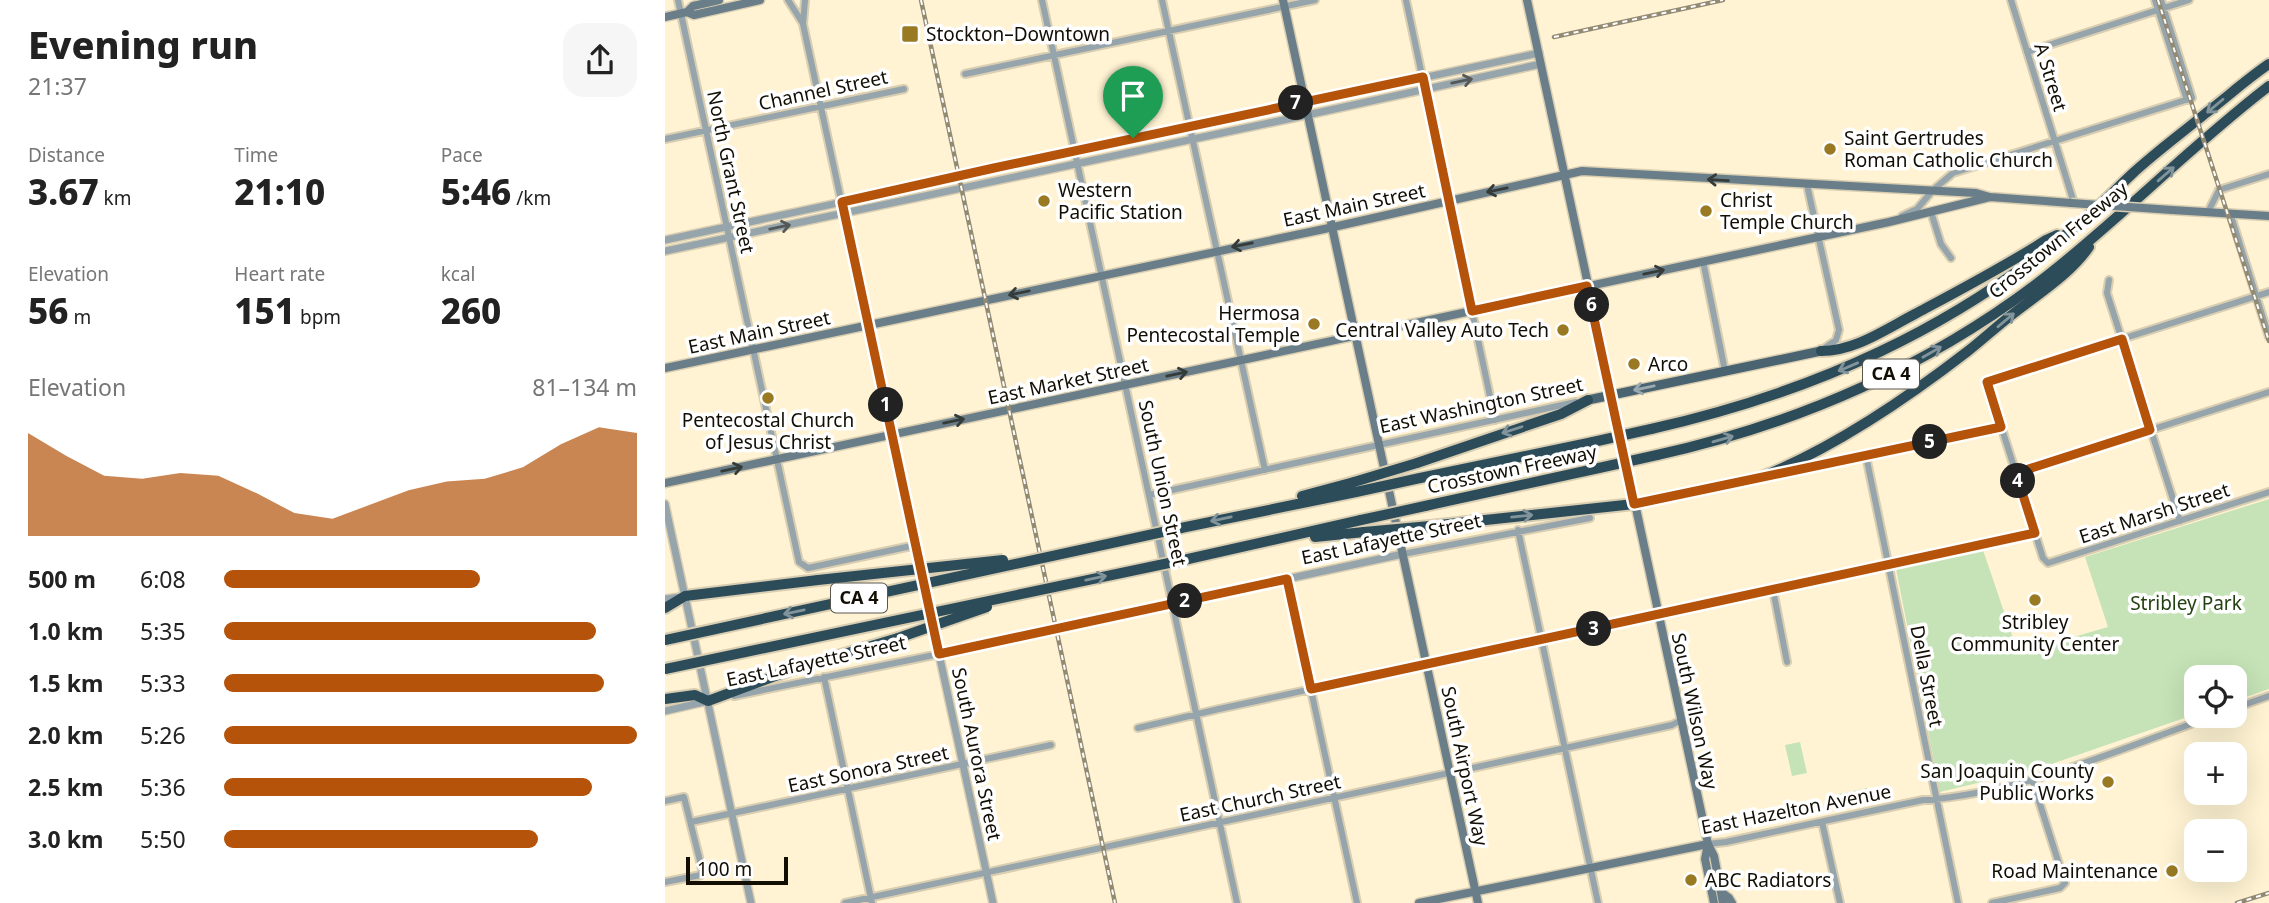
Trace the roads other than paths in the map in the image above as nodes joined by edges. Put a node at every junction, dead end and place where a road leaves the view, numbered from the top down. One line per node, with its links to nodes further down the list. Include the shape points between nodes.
1 (678, 0): 17 (street, North Grant Street)
2 (719, 0): 17 (main road)
3 (760, 0): 17 (main road, via 694,15)
4 (788, 0): 19 (street)
5 (805, 0): 19 (street)
6 (1042, 0): 23 (street, South Union Street)
7 (1162, 0): 20 (street)
8 (1315, 0): 15 (street)
9 (1406, 0): 27 (street)
10 (1527, 0): 22 (main road, South Wilson Way)
11 (2011, 0): 21 (street, A Street)
12 (2155, 0): 16 (street)
13 (2161, 0): 16 (street)
14 (2189, 0): 16 (street)
15 (1284, 3): 20 (street); 31 (main road, South Airport Way)
16 (2161, 9): 21 (street); 38 (street, East Market Street, via 2189,99)
17 (684, 13): 18 (main road); 35 (street, North Grant Street)
18 (665, 17)
19 (803, 24): 32 (street, South Aurora Street)
20 (1170, 32): 23 (street); 34 (street)
21 (2027, 52): 38 (street, A Street)
22 (1539, 53): 24 (main road, South Wilson Way); 27 (street)
23 (1054, 56): 26 (street); 39 (street, South Union Street)
24 (1541, 64): 30 (street, one-way to 24); 41 (main road, South Wilson Way)
25 (2269, 64): 57 (highway, Crosstown Freeway / CA 4, one-way to 57, via 2134,172)
26 (965, 74)
27 (1423, 77): 30 (street); 31 (street)
28 (2269, 86): 58 (highway, Crosstown Freeway / CA 4, one-way to 28)
29 (904, 89): 32 (street, Channel Street)
30 (1425, 89): 33 (street); 46 (street)
31 (1304, 102): 33 (main road, South Airport Way); 34 (street)
32 (821, 106): 35 (street, Channel Street); 47 (street, South Aurora Street)
33 (1307, 116): 37 (street); 55 (main road, South Airport Way)
34 (1191, 126): 37 (street); 39 (street)
35 (706, 130): 36 (street, Channel Street); 56 (street, North Grant Street)
36 (665, 139)
37 (1193, 139): 40 (street); 62 (street)
38 (2055, 142): 44 (street, East Market Street, via 1953,173); 48 (street, A Street)
39 (1075, 150): 40 (street, South Union Street); 47 (street)
40 (1078, 164): 51 (street); 66 (street, South Union Street)
41 (1563, 174): 43 (main road, East Main Street, one-way to 41); 46 (main road, East Main Street, one-way to 46); 68 (main road, South Wilson Way)
42 (2269, 174): 50 (street, via 2219,190)
43 (1807, 185): 44 (main road, East Main Street); 59 (street)
44 (1933, 190): 45 (main road, East Main Street); 54 (street, East Market Street, via 1917,209)
45 (1990, 197): 48 (main road, East Main Street); 49 (main road, East Market Street)
46 (1448, 201): 55 (main road, East Main Street); 71 (street)
47 (842, 202): 51 (street, South Aurora Street); 56 (street)
48 (2073, 202): 50 (main road, East Main Street, bridge)
49 (1931, 212): 54 (main road, East Market Street); 64 (street, via 1941,244)
50 (2208, 212): 52 (main road, East Main Street)
51 (844, 213): 60 (street, one-way to 51); 72 (street, South Aurora Street)
52 (2230, 213): 53 (main road, East Main Street); 70 (street)
53 (2269, 216)
54 (1889, 222): 59 (main road, East Market Street)
55 (1332, 226): 62 (main road, East Main Street, one-way to 62); 73 (main road, South Airport Way)
56 (727, 227): 60 (street, North Grant Street); 61 (street)
57 (2072, 229): 77 (highway, via 1863,341); 96 (highway, Crosstown Freeway / CA 4, one-way to 96, bridge, via 1996,286 1911,338 1789,391 1715,414 1593,442)
58 (2096, 235): 94 (highway, one-way to 58, via 1823,448 1940,372 2046,290 2088,250); 105 (highway, Crosstown Freeway / CA 4, one-way to 58, bridge, via 1657,455 1798,415 1859,390 1989,317)
59 (1817, 236): 65 (main road, East Market Street); 77 (street, via 1839,330 1836,340)
60 (730, 238): 63 (street); 76 (street, North Grant Street)
61 (665, 240)
62 (1217, 250): 66 (main road, East Main Street); 78 (street)
63 (665, 251)
64 (1951, 258)
65 (1703, 261): 68 (main road, East Market Street, one-way to 65); 80 (street)
66 (1101, 275): 72 (main road, East Main Street, one-way to 72); 81 (street, South Union Street)
67 (2109, 280): 75 (street, via 2107,293)
68 (1587, 286): 71 (main road, East Market Street); 83 (main road, South Wilson Way)
69 (2269, 292): 70 (street)
70 (2256, 296): 74 (street); 75 (street)
71 (1472, 311): 73 (main road, East Market Street); 85 (street)
72 (869, 325): 76 (main road, East Main Street); 88 (street, South Aurora Street)
73 (1356, 335): 78 (main road, East Market Street); 89 (main road, South Airport Way)
74 (2269, 337)
75 (2122, 339): 86 (street, via 1987,382); 87 (street)
76 (754, 350): 79 (main road, East Main Street); 91 (street, North Grant Street)
77 (1821, 351): 80 (main road, East Washington Street)
78 (1240, 360): 81 (main road, East Market Street, one-way to 78); 92 (street)
79 (665, 368)
80 (1725, 371): 83 (main road, East Washington Street, one-way to 83)
81 (1125, 385): 88 (main road, East Market Street, one-way to 81); 98 (street, South Union Street)
82 (2269, 392): 87 (street)
83 (1611, 395): 84 (main road, East Washington Street); 100 (main road, South Wilson Way)
84 (1588, 400): 85 (street, East Washington Street); 96 (highway, one-way to 96, bridge, via 1562,414)
85 (1495, 420): 89 (street, East Washington Street)
86 (2001, 427): 90 (street); 93 (street)
87 (2150, 430): 93 (street); 102 (street)
88 (892, 435): 91 (main road, East Market Street); 106 (street, South Aurora Street)
89 (1380, 446): 92 (street, East Washington Street); 107 (main road, South Airport Way)
90 (1866, 456): 94 (street); 109 (street, Della Street)
91 (777, 459): 95 (main road, East Market Street, one-way to 91); 106 (street, North Grant Street, via 799,562 806,568)
92 (1265, 470): 98 (street, East Washington Street)
93 (2016, 473): 104 (street)
94 (1764, 476): 100 (main road)
95 (665, 483)
96 (1355, 487): 108 (highway, CA 4, one-way to 108, bridge)
97 (2269, 492): 102 (street, East Marsh Street)
98 (1149, 495): 115 (street, South Union Street)
99 (665, 504): 113 (street)
100 (1634, 504): 105 (highway, one-way to 100, bridge); 117 (main road, South Wilson Way)
101 (1590, 517): 103 (street, East Lafayette Street)
102 (2180, 521): 104 (street, East Marsh Street, via 2049,563)
103 (1518, 530): 107 (street, East Lafayette Street); 119 (street)
104 (2035, 533): 109 (street)
105 (1274, 541): 112 (highway, Crosstown Freeway / CA 4, one-way to 105, bridge)
106 (916, 545): 120 (street, South Aurora Street)
107 (1403, 554): 110 (street, East Lafayette Street); 122 (main road, South Airport Way)
108 (1052, 555): 113 (highway, bridge); 118 (highway, CA 4, one-way to 118, bridge)
109 (1889, 565): 111 (street); 142 (street, Della Street)
110 (1287, 579): 115 (street, East Lafayette Street); 125 (street)
111 (1773, 590): 117 (street); 121 (street)
112 (1029, 592): 123 (highway, Crosstown Freeway / CA 4, bridge); 128 (highway, bridge, via 794,668)
113 (685, 596): 114 (street); 116 (highway); 128 (street)
114 (665, 599)
115 (1173, 603): 120 (street, East Lafayette Street); 131 (street, South Union Street)
116 (665, 608)
117 (1658, 615): 119 (street); 132 (main road, South Wilson Way)
118 (665, 640)
119 (1542, 640): 122 (street); 136 (street)
120 (939, 654): 124 (street, East Lafayette Street); 137 (street, South Aurora Street)
121 (1787, 663)
122 (1427, 664): 125 (street); 138 (main road, South Airport Way)
123 (665, 669)
124 (824, 677): 128 (street, East Lafayette Street); 140 (street)
125 (1311, 689): 131 (street); 141 (street)
126 (2269, 696): 129 (street)
127 (665, 699): 128 (highway, via 695,695)
128 (708, 701): 130 (street, East Lafayette Street); 144 (street)
129 (2247, 704)
130 (665, 711)
131 (1196, 714): 134 (street); 146 (street, South Union Street)
132 (1681, 720): 136 (street, East Church Street); 148 (main road, South Wilson Way)
133 (2184, 726): 139 (street, East Hazelton Avenue)
134 (1138, 729)
135 (1051, 745): 137 (street, East Sonora Street)
136 (1565, 748): 138 (street, East Church Street); 149 (street)
137 (964, 765): 140 (street, East Sonora Street); 150 (street, South Aurora Street)
138 (1450, 773): 141 (street, East Church Street); 152 (main road, South Airport Way)
139 (2032, 779): 142 (street, East Hazelton Avenue); 167 (street, via 2064,885)
140 (847, 789): 144 (street, East Sonora Street); 154 (street)
141 (1335, 798): 146 (street, East Church Street); 159 (street)
142 (1935, 799): 147 (street, East Hazelton Avenue); 166 (street, Della Street)
143 (665, 801): 145 (street, via 684,797)
144 (732, 813): 145 (street, East Sonora Street); 155 (street)
145 (691, 821): 151 (street, via 701,874)
146 (1219, 822): 150 (street, East Church Street); 158 (street, South Union Street)
147 (1822, 822): 148 (street, East Hazelton Avenue); 165 (street)
148 (1708, 844): 149 (main road, East Hazelton Avenue); 153 (main road, South Wilson Way, via 1705,859)
149 (1590, 867): 152 (main road, East Hazelton Avenue); 162 (street)
150 (987, 872): 154 (street, East Church Street); 157 (street, South Aurora Street)
151 (665, 882)
152 (1476, 891): 160 (main road, East Hazelton Avenue); 161 (main road, South Airport Way)
153 (1714, 898): 163 (main road, South Wilson Way); 164 (main road, via 1729,898)
154 (872, 900): 156 (street, East Church Street)
155 (751, 903)
156 (845, 903)
157 (993, 903)
158 (1237, 903)
159 (1357, 903)
160 (1419, 903)
161 (1478, 903)
162 (1598, 903)
163 (1723, 903)
164 (1732, 903)
165 (1840, 903)
166 (1958, 903)
167 (1992, 903)

